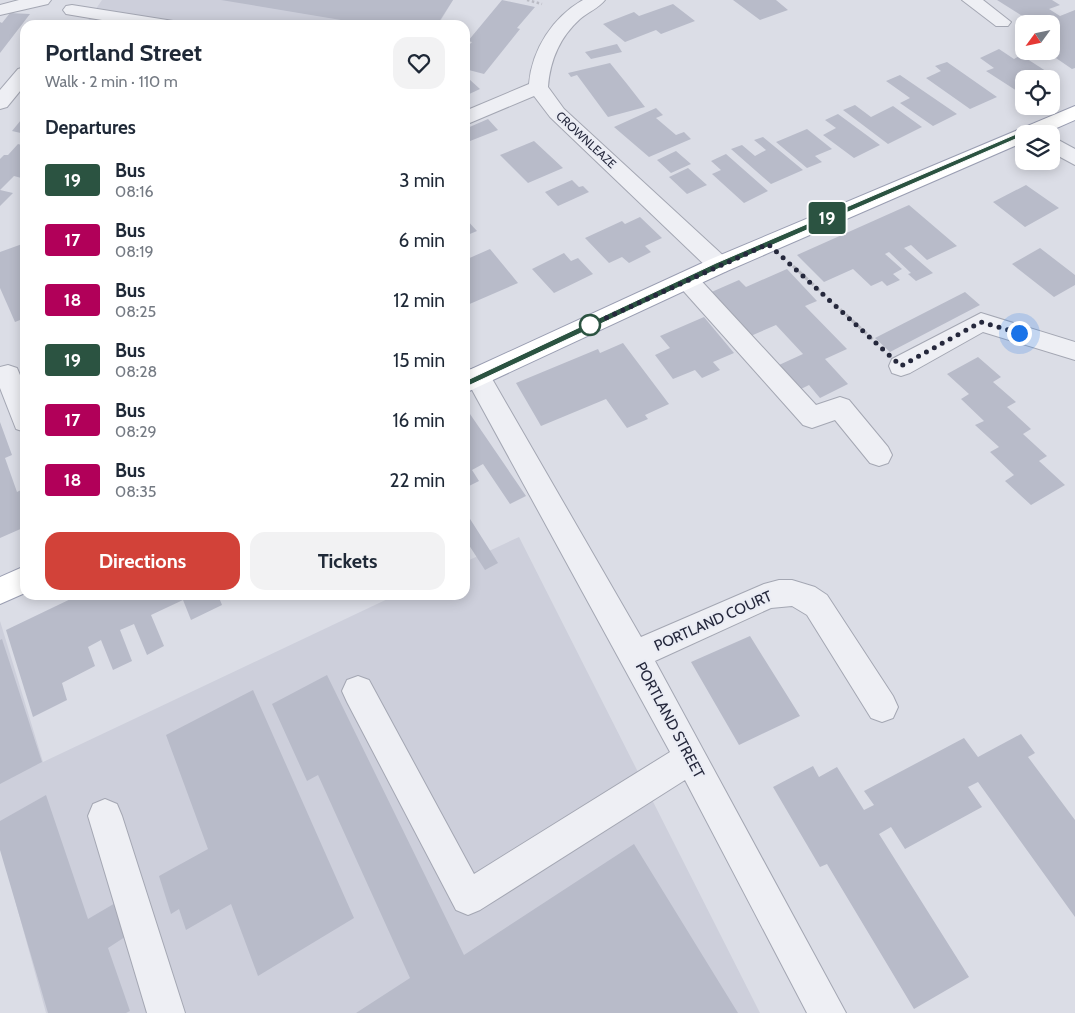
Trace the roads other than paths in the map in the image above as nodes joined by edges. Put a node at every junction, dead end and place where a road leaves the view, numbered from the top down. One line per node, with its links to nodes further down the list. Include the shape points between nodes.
1 (42, 0): 5 (street)
2 (596, 0): 10 (street, via 573,14 552,42 539,66)
3 (971, 0): 8 (street)
4 (75, 5): 6 (street); 7 (street)
5 (0, 10)
6 (64, 20)
7 (144, 20)
8 (1002, 22)
9 (20, 81): 11 (street)
10 (538, 87): 13 (street); 18 (street, CROWNLEAZE, via 557,113)
11 (0, 103)
12 (1075, 112): 14 (main road)
13 (470, 117)
14 (1047, 125)
15 (1015, 139): 18 (main road)
16 (1060, 149): 17 (street)
17 (1075, 158)
18 (719, 265): 19 (main road)
19 (687, 280): 23 (main road); 25 (street, via 812,418 840,407)
20 (1075, 351): 21 (street, via 981,322)
21 (901, 366)
22 (0, 377): 24 (street, via 8,374)
23 (472, 380): 28 (street, PORTLAND STREET)
24 (20, 408)
25 (879, 455)
26 (20, 581): 27 (main road)
27 (0, 591)
28 (635, 655): 30 (street, PORTLAND COURT, via 775,592 792,591 806,595 817,606); 31 (street, PORTLAND STREET)
29 (358, 691): 31 (street, via 468,898)
30 (882, 707)
31 (690, 758): 34 (street, PORTLAND STREET)
32 (105, 816): 33 (street)
33 (166, 1013)
34 (827, 1013)

